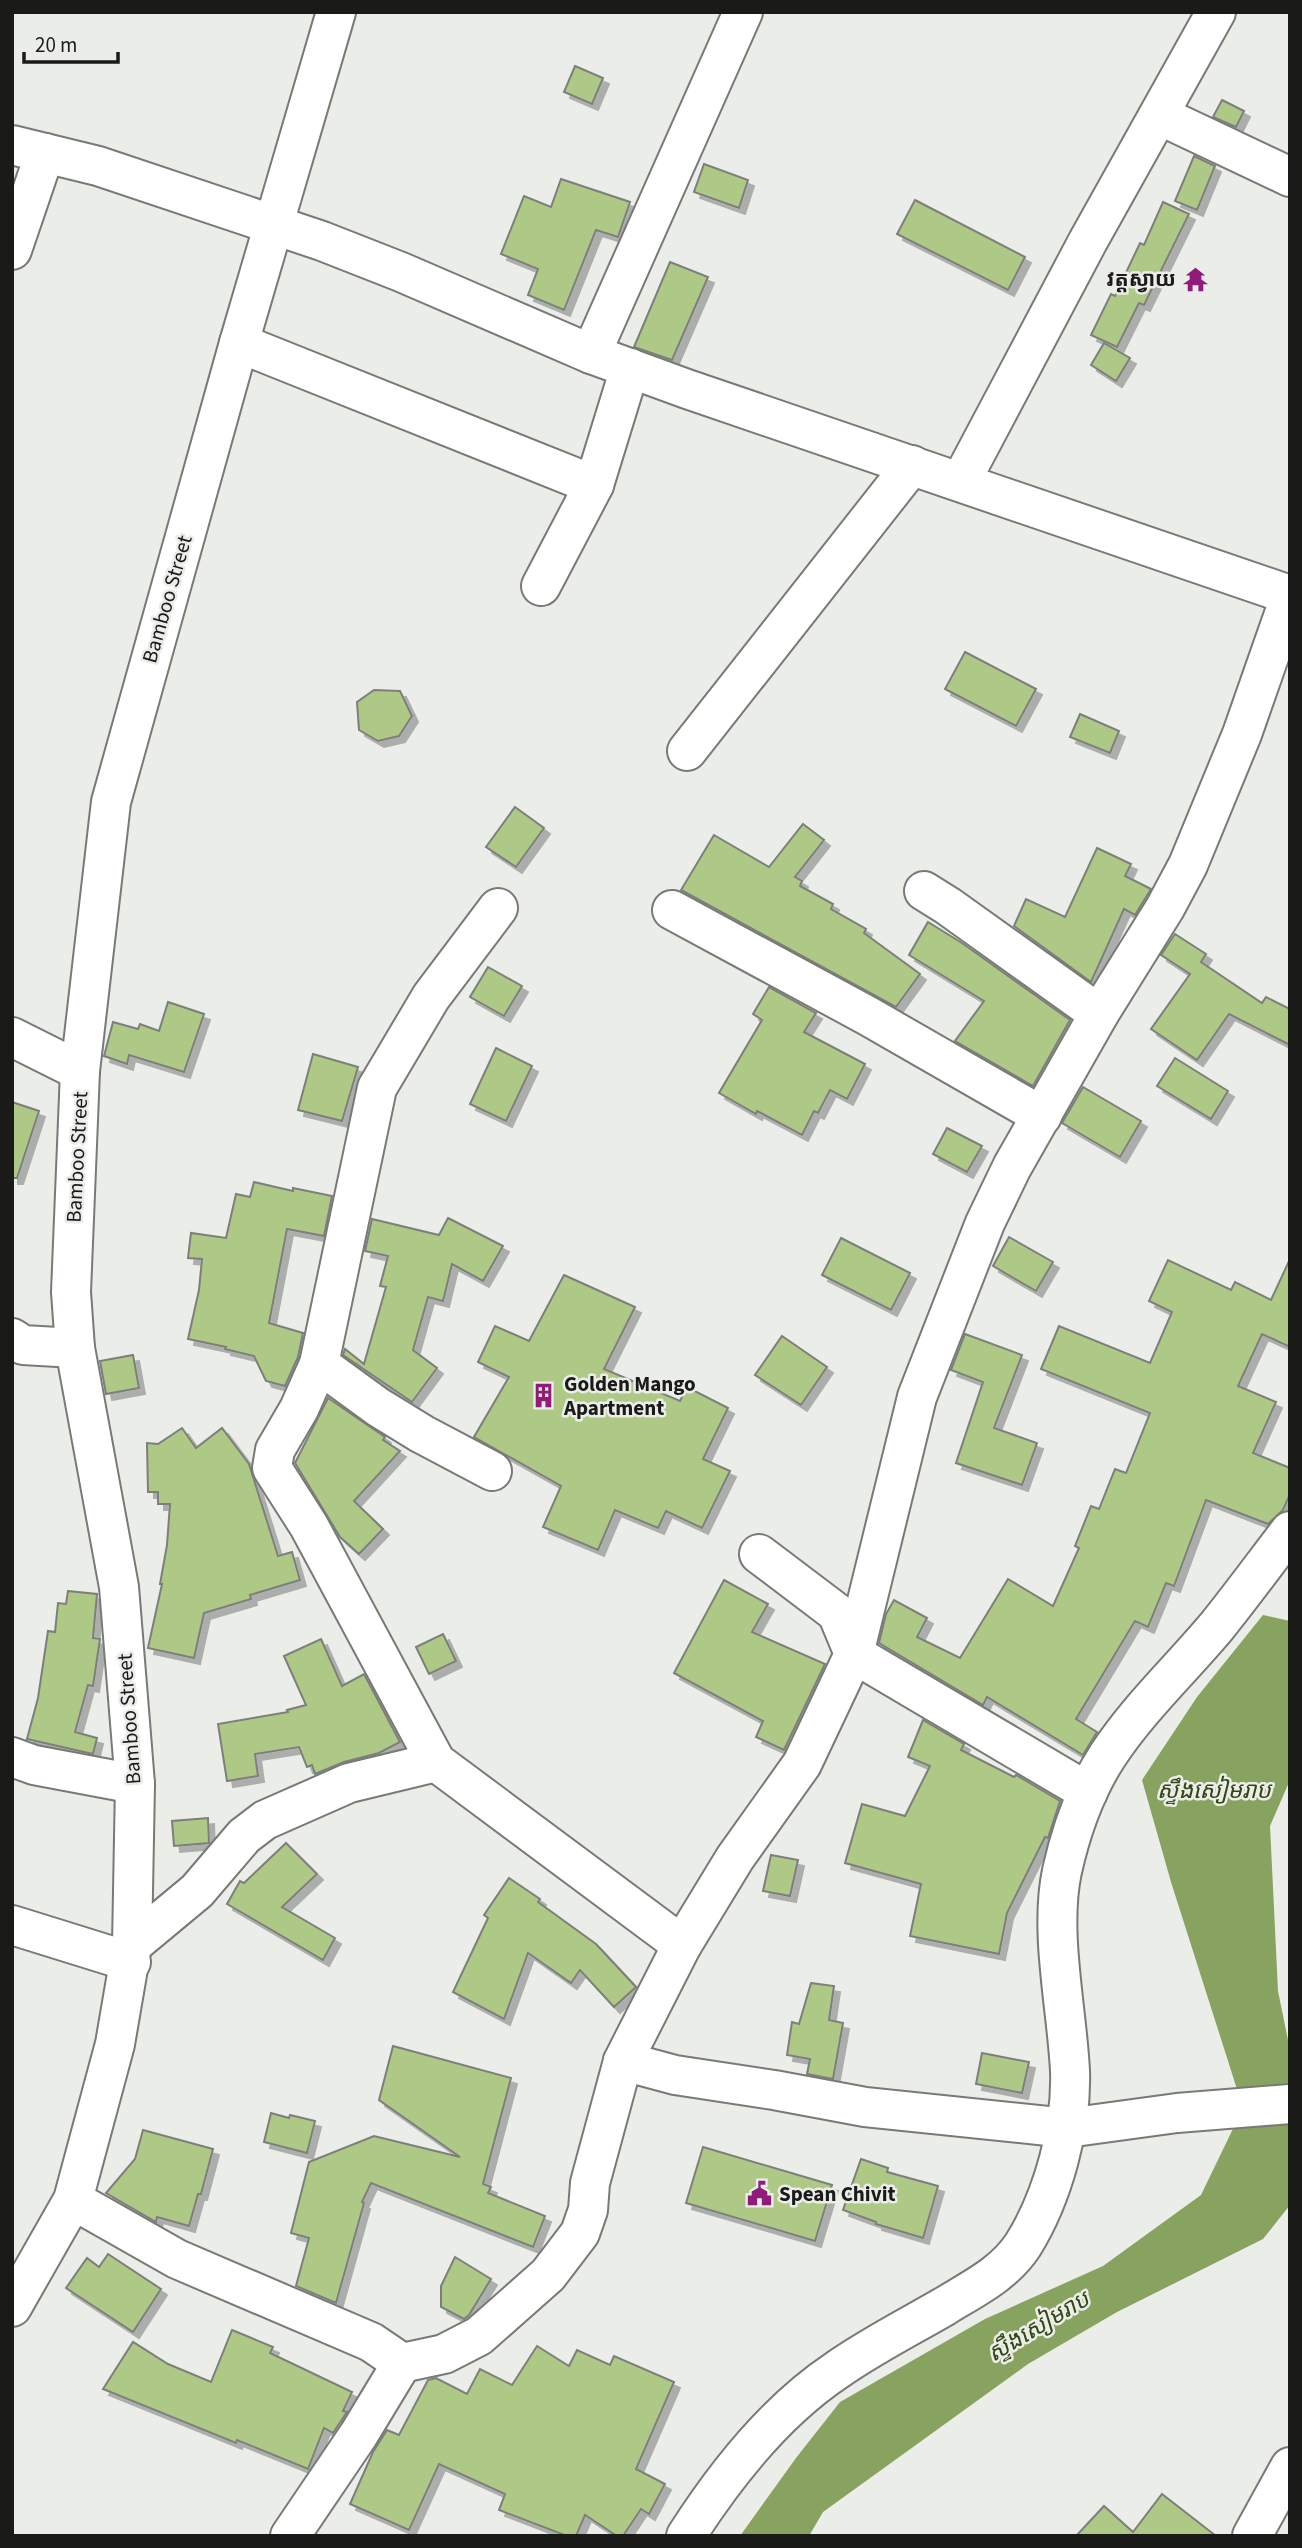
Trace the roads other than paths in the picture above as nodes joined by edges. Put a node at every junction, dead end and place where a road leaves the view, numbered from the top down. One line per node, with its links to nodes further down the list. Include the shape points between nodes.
1 (336, 12): 7 (street, Bamboo Street)
2 (743, 12): 10 (street)
3 (1216, 12): 4 (street)
4 (1159, 115): 6 (street); 13 (street)
5 (29, 149): 7 (street, via 97,166); 8 (street)
6 (1290, 177)
7 (272, 225): 9 (street, Bamboo Street); 10 (street, via 401,272)
8 (12, 250)
9 (239, 343): 14 (street); 23 (street, Bamboo Street, via 111,802)
10 (592, 354): 11 (street)
11 (630, 368): 12 (street); 14 (street)
12 (912, 465): 13 (street); 17 (street)
13 (961, 481): 16 (street)
14 (594, 485): 15 (street)
15 (541, 586)
16 (1290, 596): 21 (street, via 1242,734 1188,865)
17 (687, 751)
18 (924, 891): 21 (street)
19 (498, 908): 27 (street, via 431,997 377,1088)
20 (672, 910): 24 (street)
21 (1099, 1014): 24 (street)
22 (12, 1037): 23 (street)
23 (80, 1071): 26 (street, Bamboo Street, via 71,1292)
24 (1042, 1116): 31 (street, via 985,1223 917,1397)
25 (12, 1338): 26 (street, via 23,1345)
26 (75, 1348): 34 (street, Bamboo Street, via 119,1587)
27 (319, 1364): 28 (street, via 378,1407); 33 (street, via 275,1450 272,1468 309,1526)
28 (492, 1471)
29 (1290, 1531): 35 (street, via 1108,1755)
30 (759, 1554): 31 (street, via 837,1613)
31 (854, 1654): 35 (street); 37 (street, via 802,1764 735,1858)
32 (12, 1757): 34 (street)
33 (436, 1762): 37 (street); 38 (street, via 349,1783 265,1820 244,1836 197,1891)
34 (135, 1784): 38 (street, Bamboo Street)
35 (1088, 1792): 41 (street, via 1074,1826 1059,1898 1059,1960 1070,2073)
36 (12, 1925): 38 (street)
37 (682, 1945): 39 (street)
38 (132, 1954): 42 (street, Bamboo Street)
39 (623, 2061): 41 (street, via 675,2076 865,2106); 44 (street, via 580,2233 548,2276 479,2336 444,2354)
40 (1290, 2104): 41 (street)
41 (1067, 2128): 47 (street, via 1037,2215 1022,2246 996,2276 837,2370 786,2410 737,2466)
42 (73, 2200): 43 (street, Bamboo Street); 44 (street, via 177,2259 371,2342)
43 (12, 2307)
44 (402, 2362): 46 (street)
45 (1290, 2468): 48 (street)
46 (290, 2536)
47 (686, 2536)
48 (1252, 2536)

